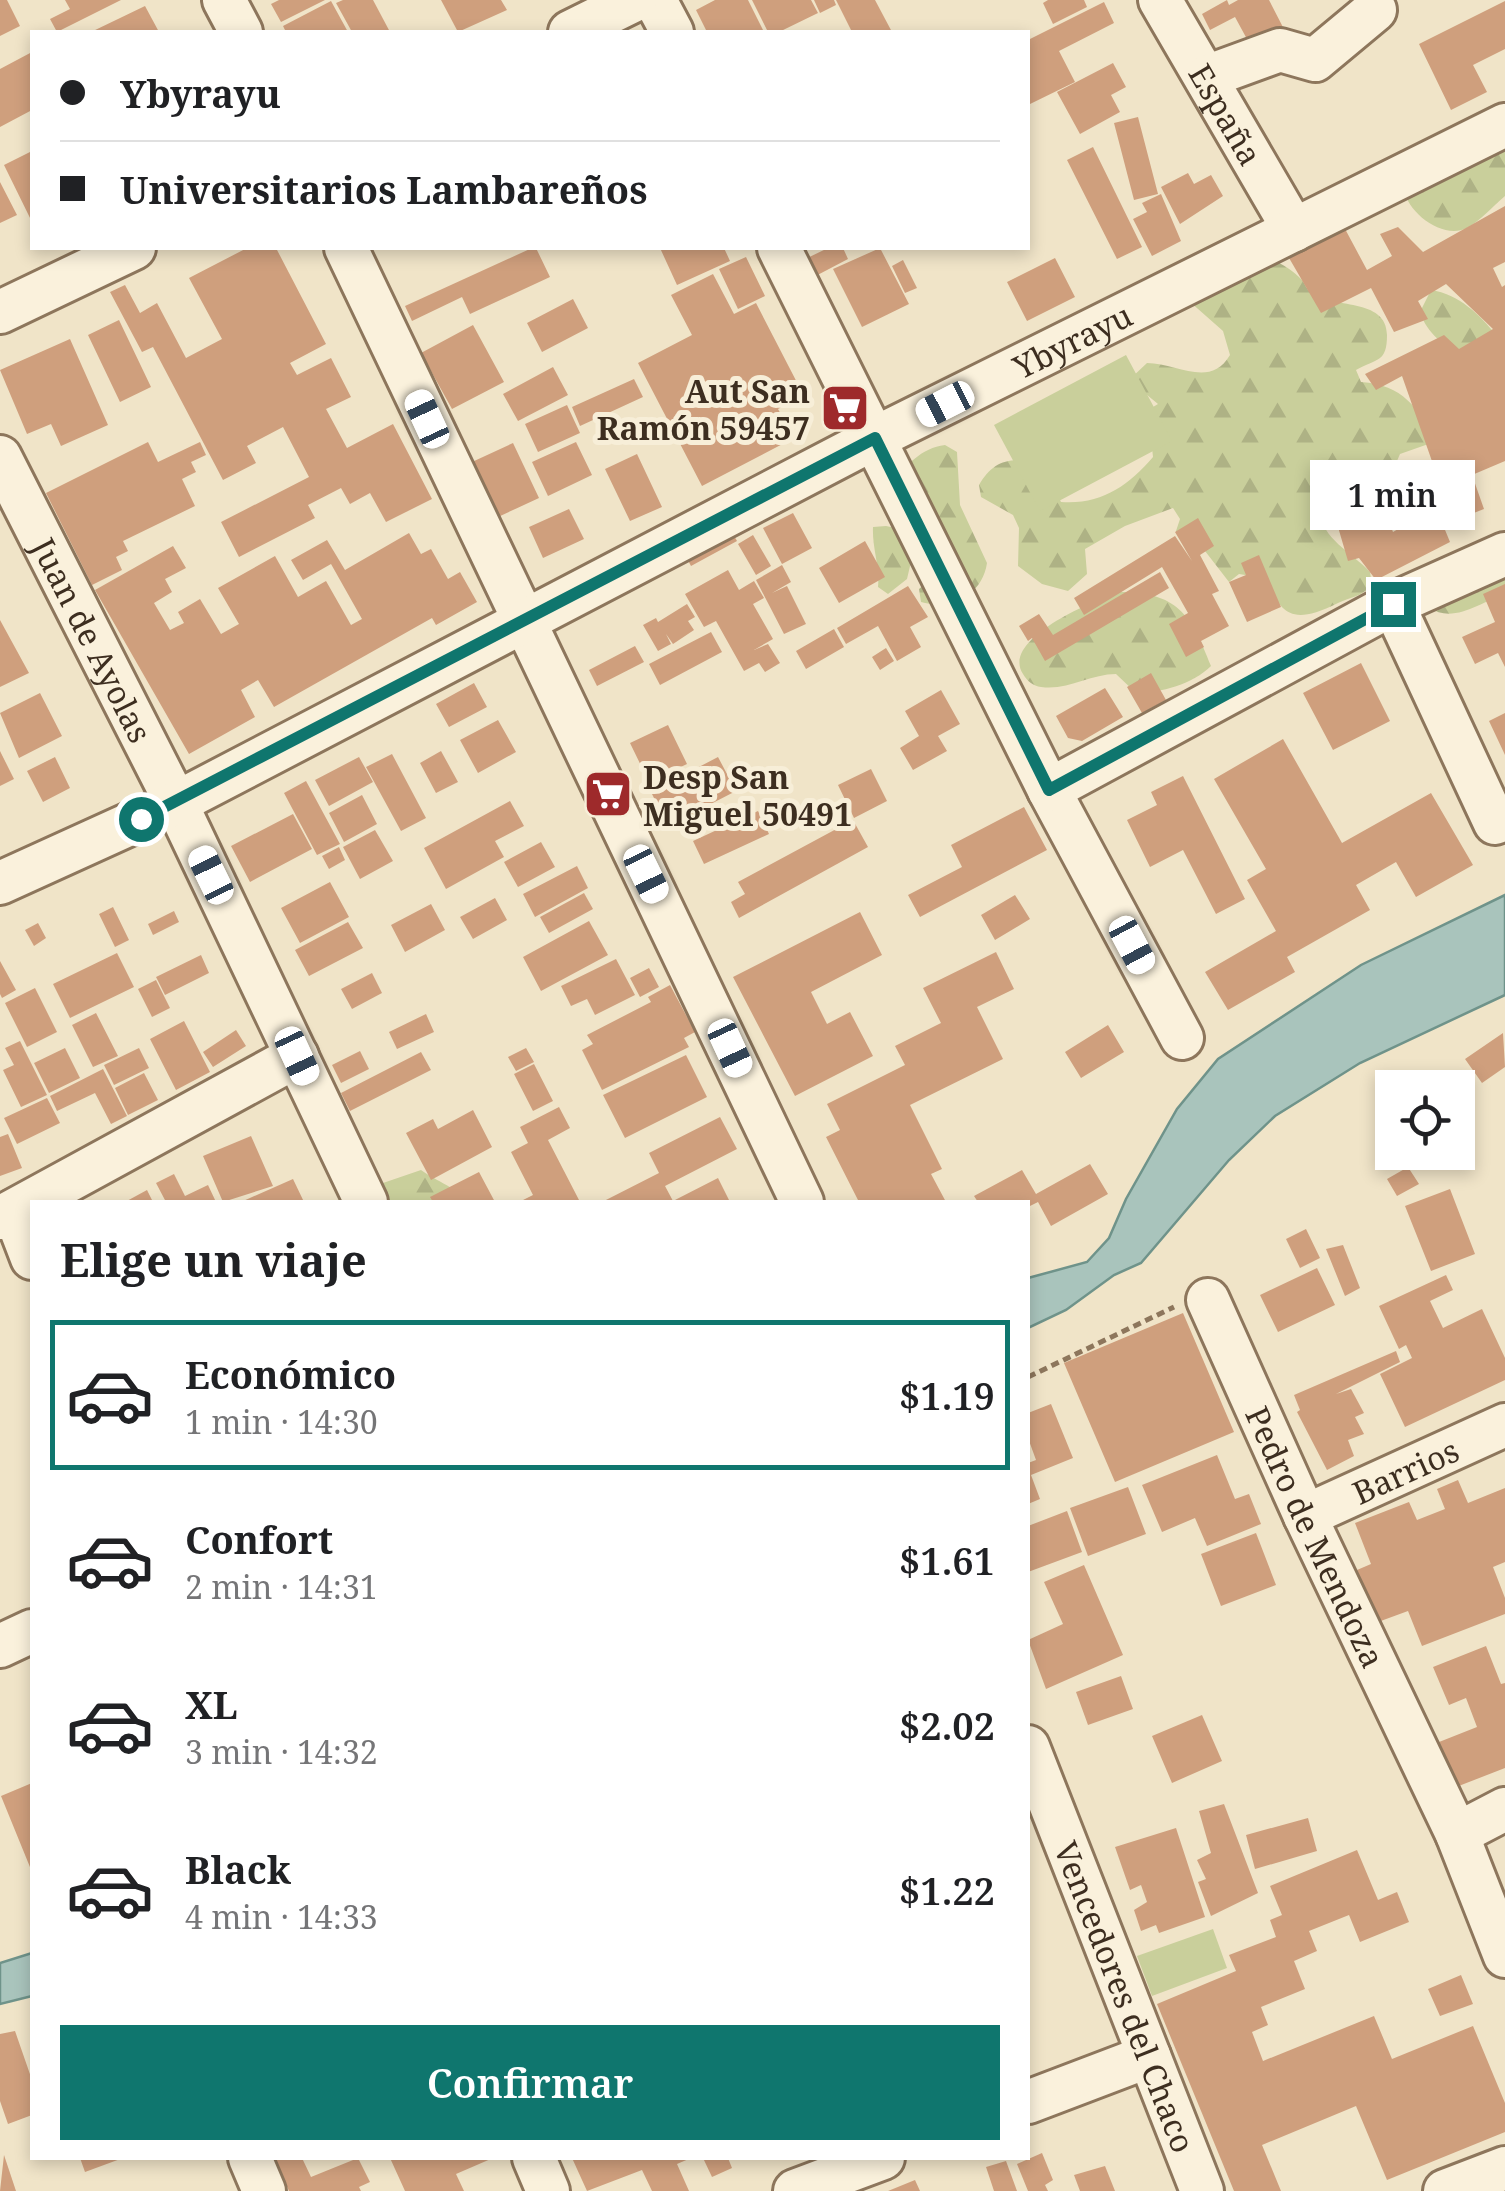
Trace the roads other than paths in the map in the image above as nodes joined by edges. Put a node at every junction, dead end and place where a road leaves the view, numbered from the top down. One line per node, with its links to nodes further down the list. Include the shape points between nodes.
1 (224, 0): 6 (street)
2 (635, 0): 7 (street)
3 (655, 0): 8 (street)
4 (1160, 0): 9 (street, España)
5 (1376, 10): 9 (street, via 1315,60 1280,50)
6 (241, 30)
7 (574, 30)
8 (671, 30)
9 (1206, 77): 11 (street, España)
10 (1505, 125): 11 (street, Ybyrayu)
11 (1294, 230): 16 (street, Ybyrayu)
12 (130, 250): 15 (street)
13 (347, 250): 20 (street)
14 (781, 250): 16 (street)
15 (0, 312)
16 (875, 438): 20 (street, Ybyrayu); 21 (street)
17 (0, 457): 22 (street, Juan de Ayolas)
18 (1505, 554): 19 (street)
19 (1393, 604): 21 (street); 23 (street)
20 (524, 624): 22 (street, Ybyrayu); 29 (street)
21 (1049, 790): 25 (street)
22 (176, 803): 24 (street, Ybyrayu); 26 (street, Juan de Ayolas)
23 (1495, 822)
24 (0, 883)
25 (1182, 1038)
26 (297, 1056): 27 (street); 28 (street, Juan de Ayolas)
27 (34, 1200)
28 (365, 1200)
29 (801, 1200)
30 (30, 1202): 31 (street)
31 (7, 1215): 32 (street)
32 (30, 1255)
33 (1208, 1300): 35 (street, Pedro de Mendoza)
34 (1505, 1424): 35 (street, Barrios)
35 (1305, 1516): 40 (street, Pedro de Mendoza)
36 (30, 1632): 37 (street)
37 (0, 1646)
38 (1030, 1751): 42 (street, Vencedores del Chaco)
39 (1505, 1809): 40 (street)
40 (1457, 1834): 41 (street, Pedro de Mendoza)
41 (1505, 1956)
42 (1149, 2056): 43 (street); 49 (street, Vencedores del Chaco)
43 (1030, 2101)
44 (535, 2160): 47 (street)
45 (878, 2160): 48 (street)
46 (1505, 2168): 50 (street)
47 (548, 2191)
48 (795, 2191)
49 (1202, 2191)
50 (1445, 2191)

